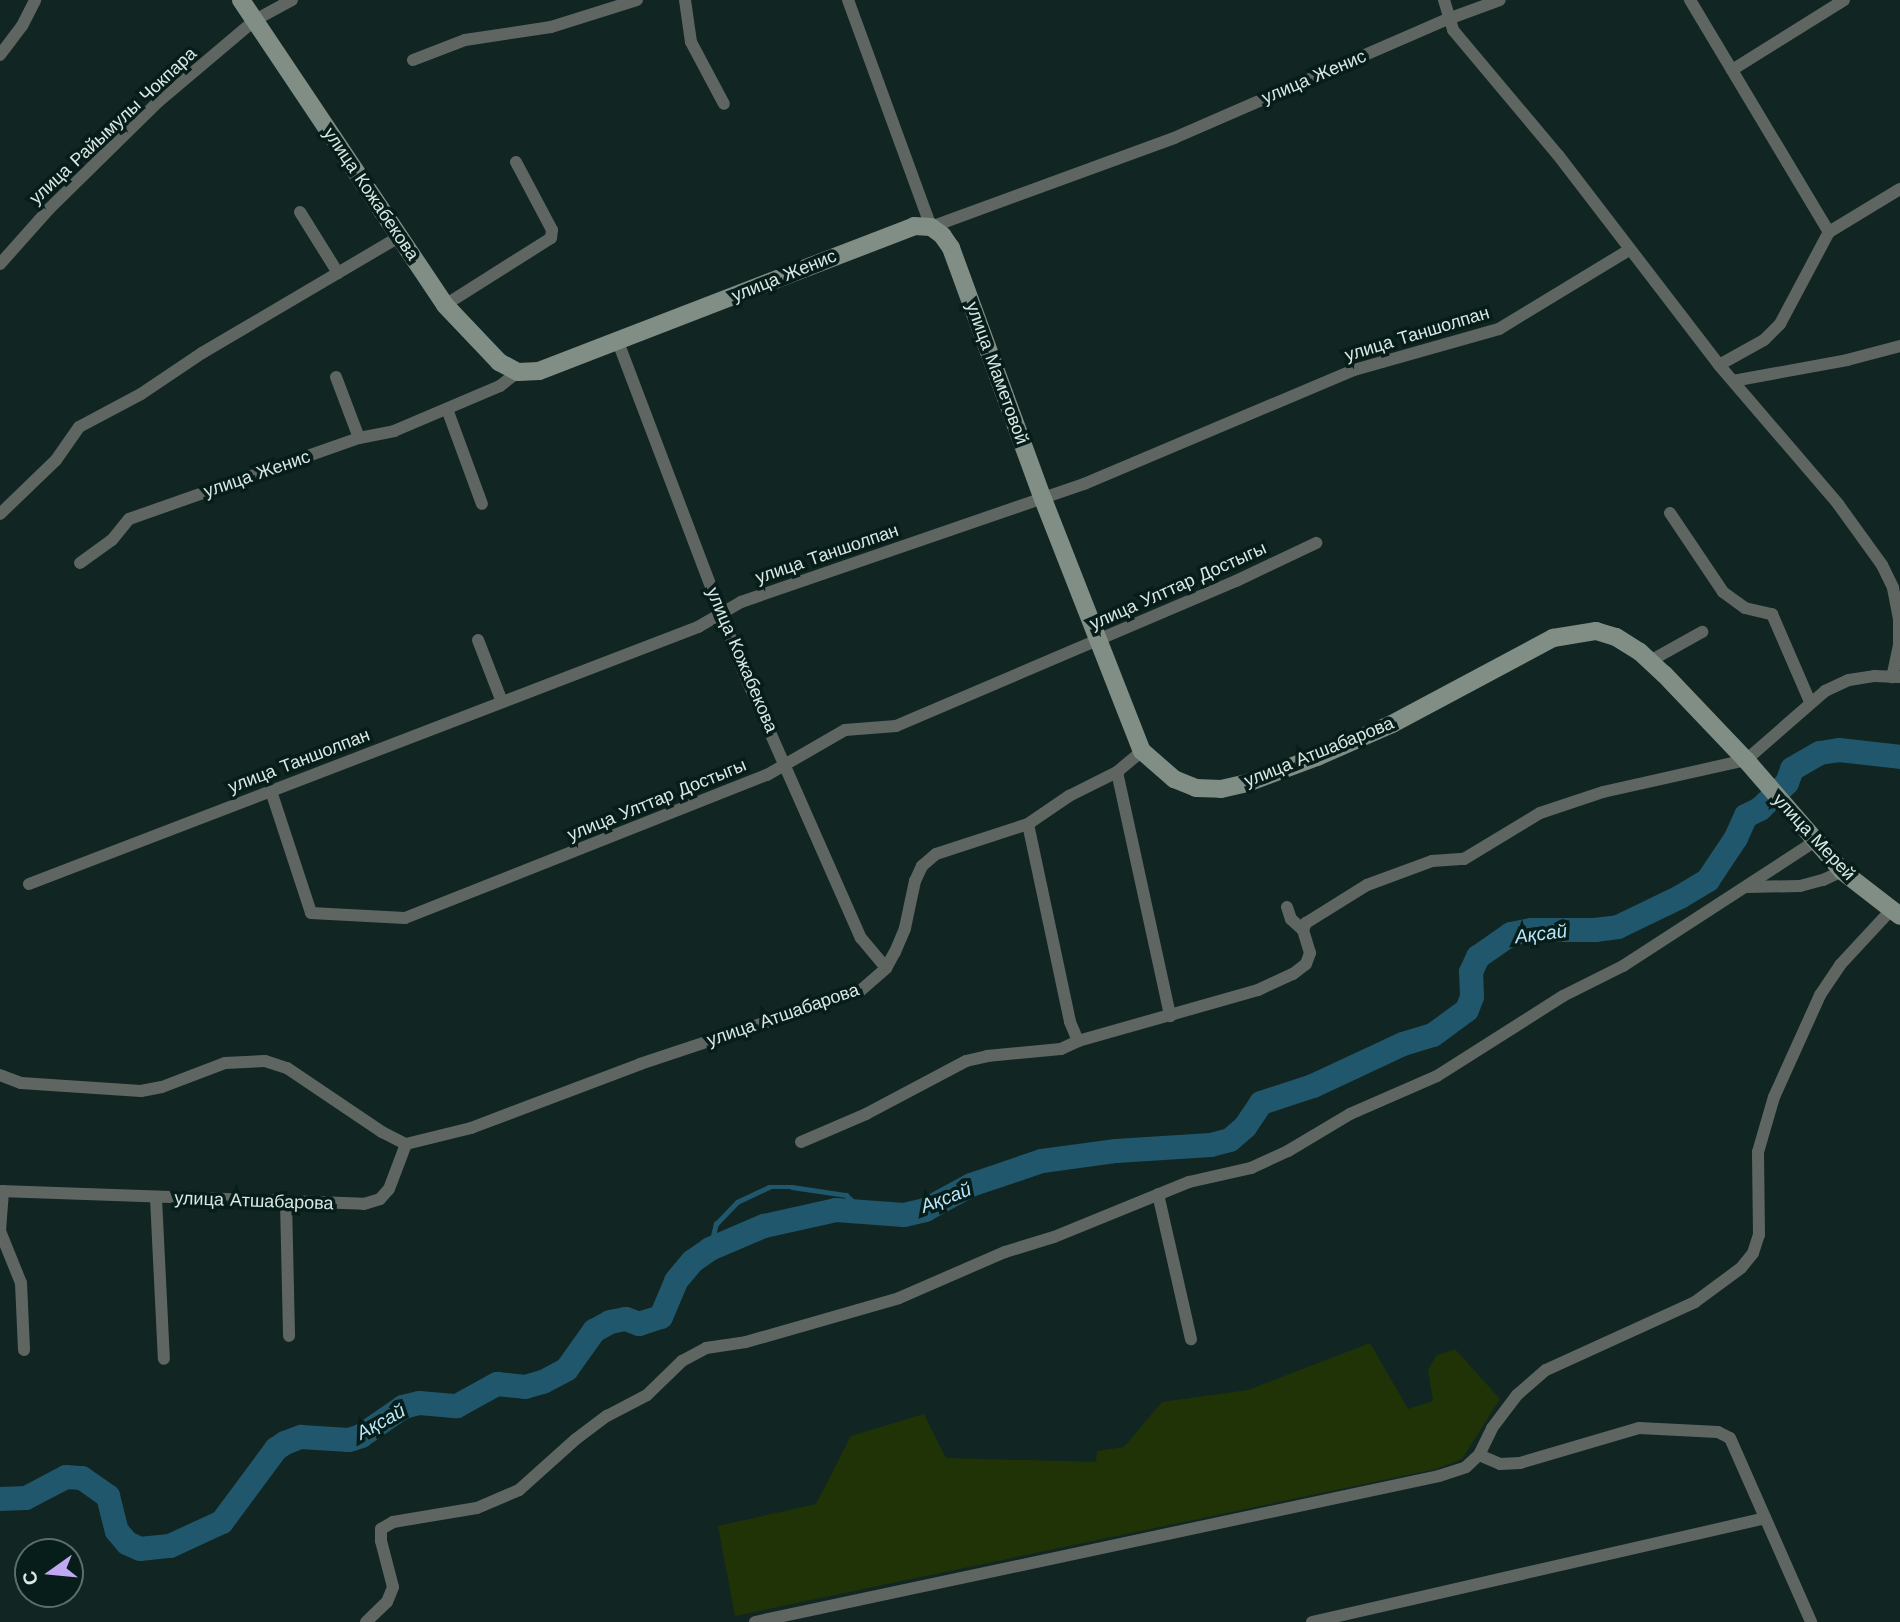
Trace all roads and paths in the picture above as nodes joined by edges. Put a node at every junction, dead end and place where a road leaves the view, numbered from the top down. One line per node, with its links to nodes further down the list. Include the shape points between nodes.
1 (35, 0): 13 (street)
2 (241, 0): 12 (main road, улица Кожабекова)
3 (292, 0): 12 (street, улица Райымулы Чокпара)
4 (637, 0): 14 (street, via 551,27 465,40)
5 (685, 0): 16 (street, via 691,41)
6 (848, 0): 20 (street, улица Маметовой)
7 (1444, 0): 11 (street)
8 (1500, 0): 11 (street, улица Женис)
9 (1690, 0): 15 (street)
10 (1844, 0): 15 (street)
11 (1448, 19): 20 (street, улица Женис, via 1174,138); 23 (street)
12 (255, 20): 22 (main road, улица Кожабекова); 24 (street, улица Райымулы Чокпара, via 158,102)
13 (0, 55)
14 (412, 60)
15 (1732, 70): 21 (street)
16 (724, 104)
17 (516, 162): 26 (street, via 552,230 551,239)
18 (1900, 190): 21 (street)
19 (300, 212): 25 (street)
20 (931, 227): 27 (main road, улица Женис, via 914,226 882,237); 35 (main road, улица Маметовой, via 951,248)
21 (1829, 232): 29 (street, via 1780,324 1764,340)
22 (399, 237): 25 (street); 26 (main road, улица Кожабекова)
23 (1629, 250): 29 (street); 35 (street, улица Таншолпан, via 1499,329 1353,370)
24 (0, 264)
25 (338, 273): 37 (street, via 79,427 56,460)
26 (445, 304): 30 (main road, улица Кожабекова, via 499,362)
27 (618, 342): 30 (main road, улица Женис, via 539,371); 41 (street, улица Кожабекова)
28 (1900, 346): 32 (street)
29 (1718, 365): 32 (street)
30 (518, 372): 33 (street, улица Женис, via 500,386)
31 (337, 377): 34 (street)
32 (1733, 381): 46 (street, via 1838,504 1882,565 1893,588 1899,620)
33 (447, 409): 34 (street, улица Женис, via 394,431); 36 (street)
34 (359, 438): 40 (street, улица Женис, via 130,519 112,540)
35 (1042, 499): 41 (street, улица Таншолпан, via 740,602); 44 (main road, улица Маметовой)
36 (482, 504)
37 (0, 513)
38 (1670, 513): 48 (street, via 1723,592 1745,608 1772,614)
39 (1315, 543): 44 (street, улица Улттар Достыгы)
40 (79, 563)
41 (721, 613): 47 (street, улица Таншолпан, via 698,627); 51 (street, улица Кожабекова)
42 (1702, 632): 45 (street)
43 (478, 640): 47 (street)
44 (1098, 640): 49 (main road, улица Маметовой); 51 (street, улица Улттар Достыгы, via 897,726 845,730)
45 (1650, 661): 49 (main road, улица Атшабарова, via 1616,636 1596,631 1553,638 1392,724 1317,757 1221,789 1196,788 1174,779); 50 (main road, улица Атшабарова)
46 (1896, 677): 48 (street, via 1849,680)
47 (502, 702): 54 (street, улица Таншолпан)
48 (1810, 702): 50 (street)
49 (1142, 751): 52 (street, улица Атшабарова)
50 (1746, 760): 53 (main road, улица Атшабарова); 62 (street, via 1603,792 1540,813 1464,859 1432,861 1367,885 1314,917)
51 (786, 763): 54 (street, улица Улттар Достыгы, via 767,775 405,918 311,913); 63 (street, улица Кожабекова, via 861,938)
52 (1117, 772): 55 (street, улица Атшабарова); 64 (street)
53 (1764, 782): 56 (main road, улица Мерей)
54 (271, 791): 58 (street, улица Таншолпан)
55 (1028, 824): 63 (street, улица Атшабарова, via 936,854 922,866 905,928); 65 (street, via 1070,1022)
56 (1814, 842): 57 (main road, улица Мерей); 59 (street)
57 (1842, 871): 59 (street, via 1800,886); 61 (main road, улица Мерей)
58 (29, 884)
59 (1745, 887): 70 (street, via 1623,966 1563,996 1437,1076 1350,1114 1288,1152 1251,1168 1189,1182)
60 (1287, 907): 62 (street, via 1291,919)
61 (1895, 914): 77 (street, via 1840,965 1820,995 1774,1097 1758,1152 1759,1235 1753,1254 1695,1302 1546,1370 1517,1395 1492,1427)
62 (1303, 930): 64 (street, via 1310,953 1306,964 1293,974 1258,990)
63 (886, 968): 68 (street, улица Атшабарова, via 860,991 640,1064 471,1128)
64 (1170, 1016): 65 (street)
65 (1078, 1041): 67 (street, via 1042,1053 966,1061 866,1114)
66 (0, 1075): 68 (street, via 20,1083 141,1091 225,1063 265,1061 287,1068)
67 (801, 1142)
68 (406, 1144): 72 (street, улица Атшабарова, via 389,1189 380,1199 364,1204)
69 (2, 1191): 71 (street, улица Атшабарова); 75 (street, via 1,1231 21,1283)
70 (1157, 1195): 74 (street); 79 (street, via 898,1298 746,1342 706,1348 682,1361 647,1395 576,1439 519,1490 477,1508 393,1522 381,1529 393,1587 387,1602)
71 (156, 1198): 72 (street, улица Атшабарова); 76 (street)
72 (286, 1202): 73 (street)
73 (289, 1336)
74 (1191, 1339)
75 (24, 1350)
76 (164, 1359)
77 (1479, 1455): 78 (street, via 1500,1464 1520,1463 1640,1428 1718,1432 1730,1438); 80 (street, via 1466,1467 1440,1476)
78 (1765, 1518): 81 (street); 82 (street)
79 (366, 1622)
80 (755, 1622)
81 (1312, 1622)
82 (1811, 1622)

